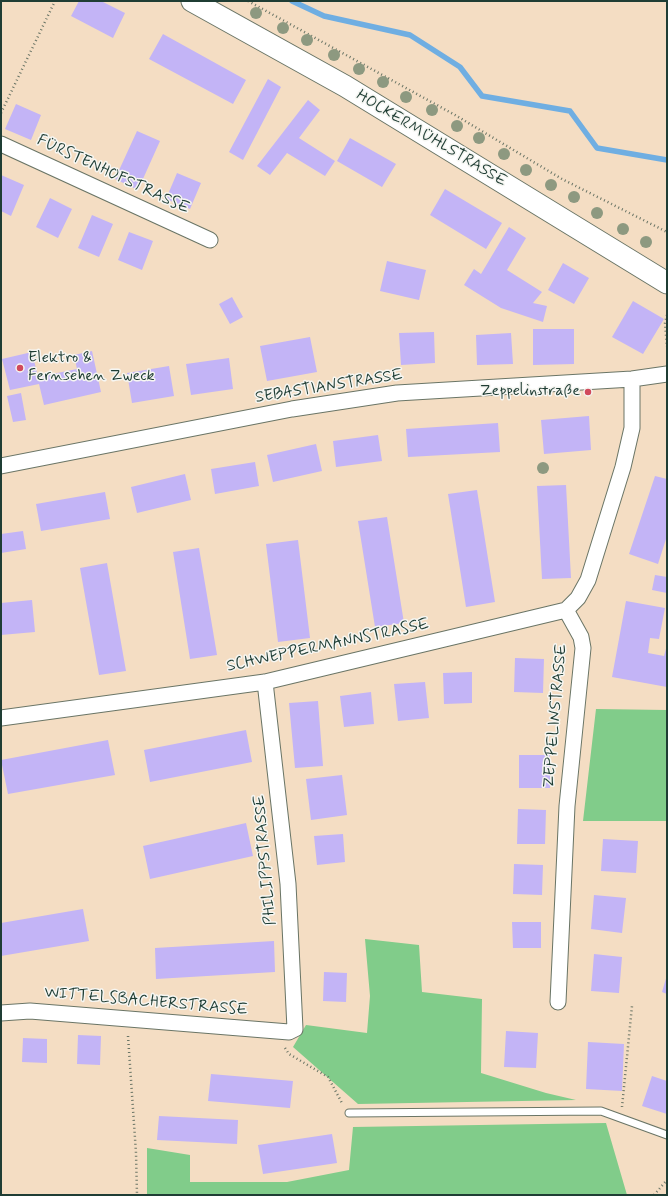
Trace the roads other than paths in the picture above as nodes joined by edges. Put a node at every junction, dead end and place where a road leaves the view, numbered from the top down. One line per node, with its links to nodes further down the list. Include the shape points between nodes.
1 (192, 1): 4 (main road, HOCKERMÜHLSTRASSE, via 344,86)
2 (1, 144): 3 (street, FÜRSTENHOFSTRASSE)
3 (210, 240)
4 (667, 283)
5 (667, 374): 6 (street, SEBASTIANSTRASSE)
6 (632, 379): 7 (street, SEBASTIANSTRASSE, via 389,394 292,409); 8 (street, via 632,428 623,467 588,580 578,598)
7 (1, 466)
8 (566, 610): 9 (street, SCHWEPPERMANNSTRASSE); 11 (street, ZEPPELINSTRASSE, via 581,637 583,648 567,806)
9 (265, 682): 10 (street, SCHWEPPERMANNSTRASSE); 13 (street, PHILIPPSTRASSE, via 288,884 294,1028)
10 (1, 718)
11 (558, 1002)
12 (1, 1013): 13 (street, WITTELSBACHERSTRASSE, via 30,1011)
13 (285, 1031)
14 (348, 1113): 15 (lane, via 601,1111)
15 (667, 1135)

